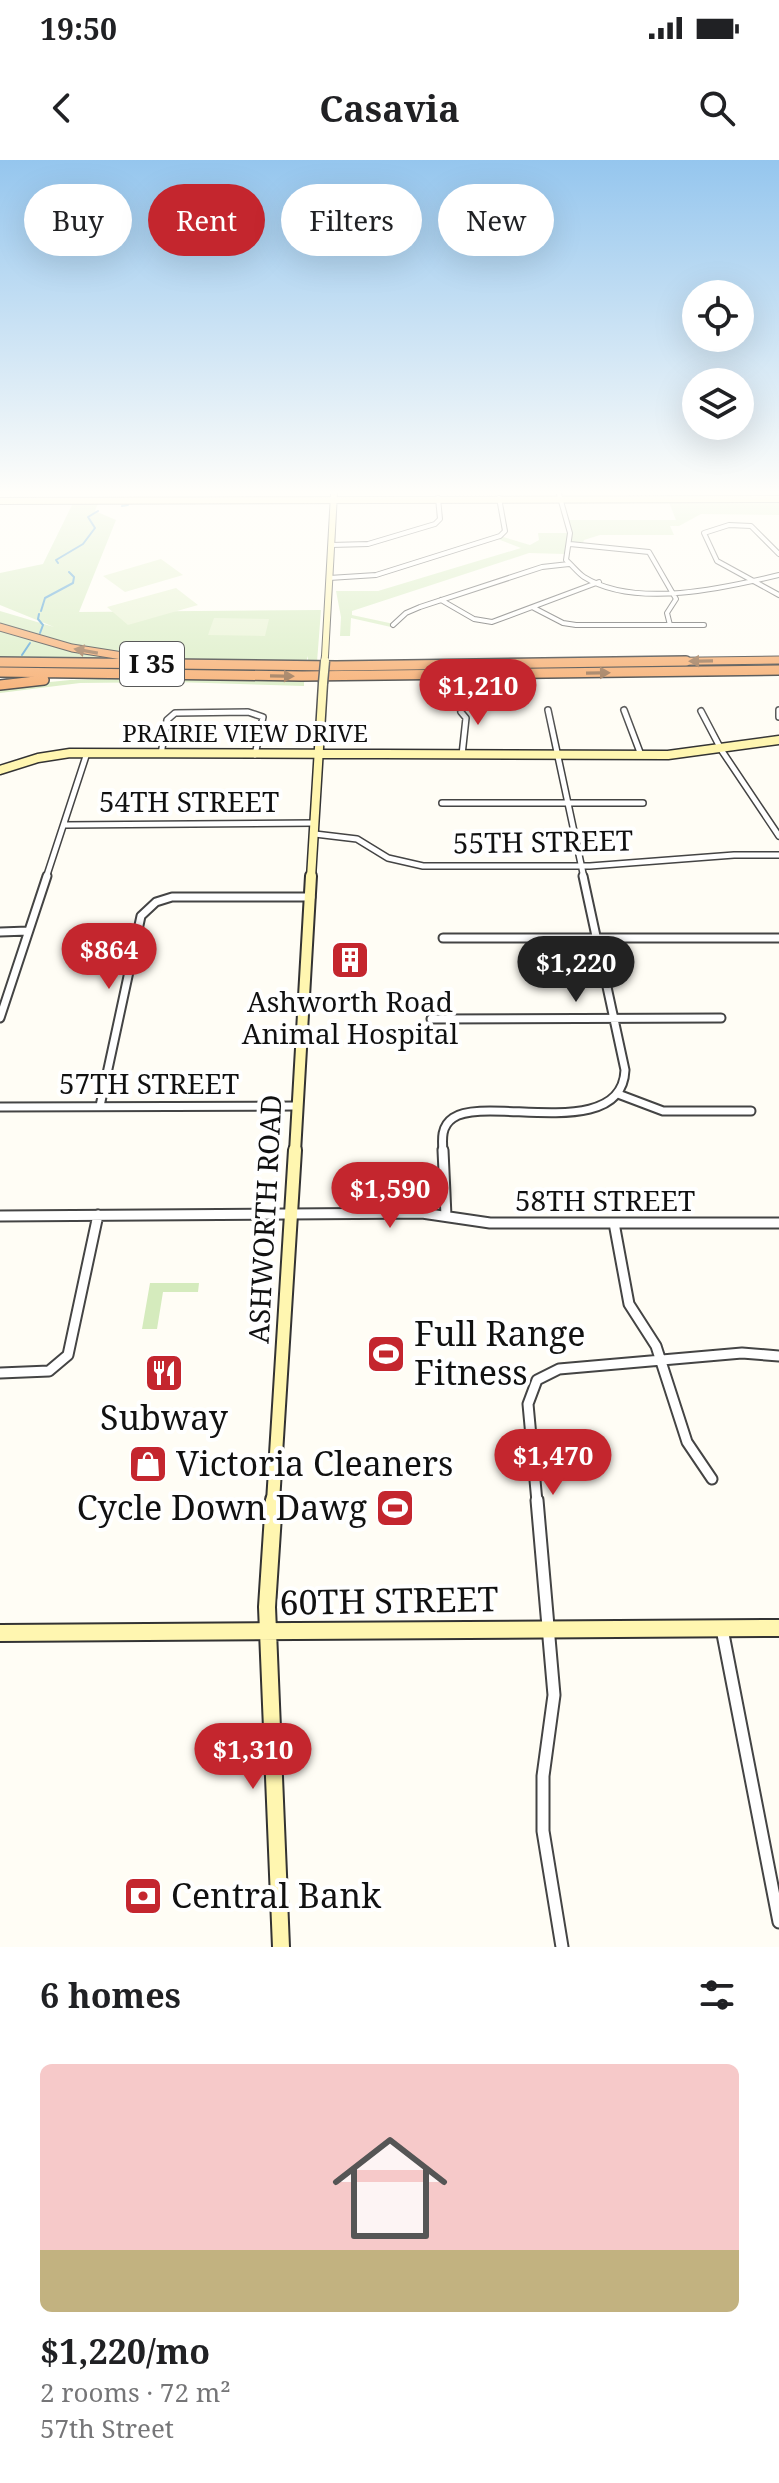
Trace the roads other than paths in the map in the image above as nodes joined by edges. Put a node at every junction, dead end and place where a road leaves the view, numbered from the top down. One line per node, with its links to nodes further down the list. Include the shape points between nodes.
1 (339, 577): 7 (street)
2 (510, 577): 12 (street)
3 (591, 577): 9 (street)
4 (664, 577): 10 (street)
5 (752, 577): 8 (street)
6 (771, 577): 8 (street)
7 (329, 578): 36 (main road, ASHWORTH ROAD, bridge)
8 (759, 581): 10 (street); 11 (street)
9 (599, 582): 10 (street, via 635,591); 13 (street)
10 (672, 592): 15 (street, via 676,599 667,613)
11 (779, 595)
12 (441, 600): 13 (street, via 485,622); 14 (street, via 412,610)
13 (534, 608): 15 (street, via 567,624)
14 (393, 625)
15 (670, 625): 16 (street)
16 (704, 625)
17 (0, 627): 20 (highway, one-way to 17, via 109,654)
18 (779, 660): 20 (highway, I 35, one-way to 20)
19 (0, 662): 20 (highway, I 35)
20 (304, 666)
21 (779, 670): 23 (highway, I 35, one-way to 21)
22 (0, 672): 23 (highway, I 35)
23 (176, 675): 24 (highway)
24 (0, 685)
25 (548, 710): 38 (street)
26 (624, 710): 39 (street)
27 (779, 710): 30 (street)
28 (701, 711): 32 (street)
29 (461, 712): 37 (street, via 466,718)
30 (779, 717)
31 (779, 740): 32 (main road, PRAIRIE VIEW DRIVE)
32 (721, 748): 39 (main road, PRAIRIE VIEW DRIVE); 46 (street)
33 (87, 753): 34 (main road, PRAIRIE VIEW DRIVE); 40 (main road, PRAIRIE VIEW DRIVE, via 43,757); 44 (street)
34 (161, 754): 35 (main road, PRAIRIE VIEW DRIVE); 35 (street, via 167,720 173,714 235,712 263,717)
35 (255, 755): 36 (main road, PRAIRIE VIEW DRIVE)
36 (318, 755): 37 (main road, PRAIRIE VIEW DRIVE); 45 (main road, ASHWORTH ROAD)
37 (462, 755): 38 (main road, PRAIRIE VIEW DRIVE)
38 (559, 755): 39 (main road, PRAIRIE VIEW DRIVE); 42 (street)
39 (641, 755)
40 (0, 770)
41 (442, 803): 42 (street)
42 (569, 803): 43 (street); 48 (street)
43 (643, 803)
44 (64, 825): 45 (street, 54TH STREET); 50 (street)
45 (315, 829): 48 (street, 55TH STREET, via 357,839 410,865); 49 (main road, ASHWORTH ROAD)
46 (779, 836)
47 (779, 855): 48 (street, 55TH STREET)
48 (582, 866): 54 (street)
49 (311, 897): 60 (street, via 172,897 156,902 141,916); 61 (main road, ASHWORTH ROAD)
50 (28, 931): 51 (street); 55 (street)
51 (0, 932)
52 (443, 938): 54 (street)
53 (779, 938): 54 (street)
54 (597, 940): 56 (street)
55 (0, 1018)
56 (614, 1018): 57 (street); 58 (street); 59 (street, via 625,1070)
57 (721, 1018)
58 (431, 1019)
59 (618, 1094): 63 (street, via 663,1111); 67 (street, via 579,1111 459,1114 446,1123)
60 (100, 1106): 61 (street, 57TH STREET); 62 (street, 57TH STREET)
61 (297, 1106): 65 (main road, ASHWORTH ROAD)
62 (0, 1107)
63 (751, 1111)
64 (98, 1215): 65 (street, 58TH STREET); 66 (street, 58TH STREET); 72 (street, via 71,1348 63,1362 49,1371)
65 (290, 1215): 67 (street, 58TH STREET); 78 (main road, ASHWORTH ROAD)
66 (0, 1216)
67 (446, 1216): 68 (street, 58TH STREET, via 490,1223)
68 (614, 1223): 69 (street, 58TH STREET); 71 (street, via 629,1304)
69 (779, 1223)
70 (779, 1356): 71 (street, via 742,1353)
71 (662, 1360): 73 (street, via 687,1442); 76 (street, via 559,1369 537,1380 528,1404)
72 (0, 1373)
73 (712, 1479)
74 (722, 1628): 75 (main road, 60TH STREET); 76 (main road, 60TH STREET); 79 (street)
75 (779, 1628)
76 (549, 1629): 78 (main road, 60TH STREET); 81 (street, via 554,1695 543,1776 543,1831)
77 (0, 1633): 78 (main road, 60TH STREET)
78 (266, 1633): 80 (main road, ASHWORTH ROAD)
79 (779, 1922)
80 (281, 1947)
81 (562, 1947)

